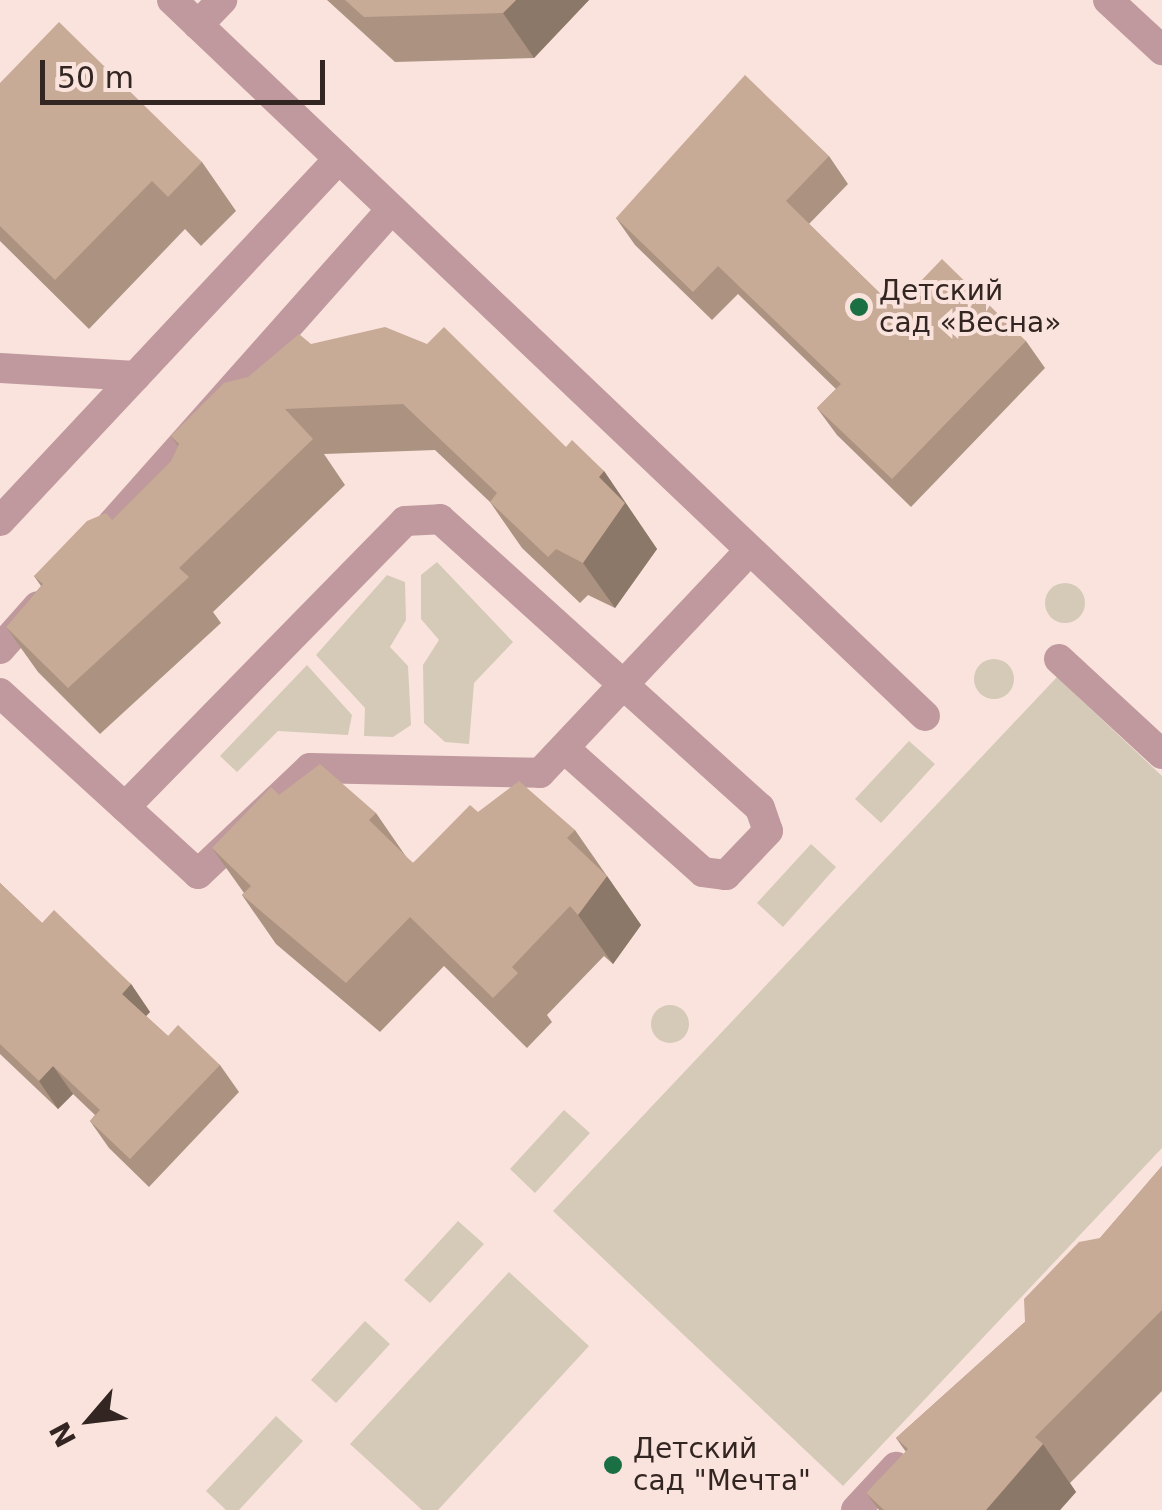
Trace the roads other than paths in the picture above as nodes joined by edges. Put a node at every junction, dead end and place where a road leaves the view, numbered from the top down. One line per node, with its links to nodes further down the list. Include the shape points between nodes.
1 (172, 0): 4 (street)
2 (222, 0): 4 (street)
3 (1108, 0): 5 (street)
4 (198, 25): 6 (street)
5 (1162, 50)
6 (339, 159): 7 (street); 9 (street)
7 (392, 209): 11 (street); 12 (street)
8 (0, 368): 9 (street)
9 (136, 376): 10 (street)
10 (0, 521)
11 (92, 546)
12 (750, 550): 16 (street); 18 (street)
13 (65, 576): 14 (street)
14 (0, 649)
15 (1060, 659): 20 (street)
16 (624, 683): 19 (street); 19 (street, via 760,808 768,831 726,875 703,872); 21 (street, via 440,519 405,521)
17 (0, 693): 21 (street)
18 (925, 716)
19 (564, 748): 21 (street, via 540,772 310,768 198,874)
20 (1162, 754)
21 (125, 807)
22 (916, 1444): 23 (street)
23 (856, 1510)

